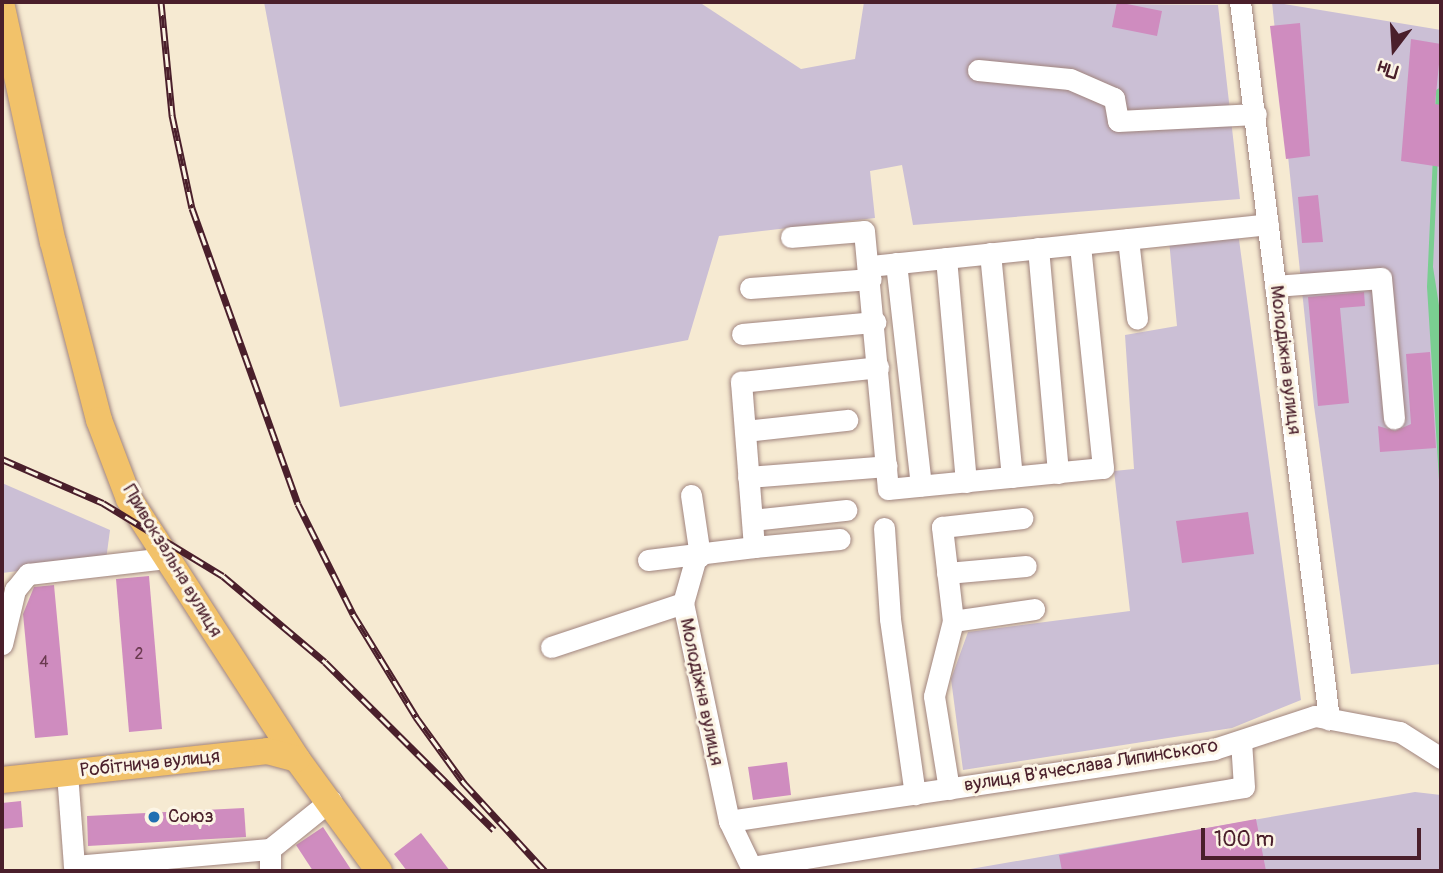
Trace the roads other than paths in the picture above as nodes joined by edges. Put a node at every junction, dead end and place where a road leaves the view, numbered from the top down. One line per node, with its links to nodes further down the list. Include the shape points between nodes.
1 (1240, 2): 4 (street, Молодіжна вулиця)
2 (2, 7): 37 (main road, Привокзальна вулиця, via 99,420 129,499)
3 (978, 69): 4 (street, via 1069,79 1114,99 1118,121)
4 (1256, 114): 5 (street, Молодіжна вулиця)
5 (1268, 224): 7 (street); 14 (street, Молодіжна вулиця)
6 (791, 237): 13 (street, via 864,231)
7 (1128, 239): 8 (street); 16 (street)
8 (1080, 244): 9 (street); 24 (street, via 1103,468)
9 (1038, 248): 10 (street); 24 (street)
10 (990, 253): 11 (street); 26 (street)
11 (946, 258): 12 (street); 27 (street)
12 (896, 263): 13 (street); 28 (street)
13 (871, 273): 15 (street); 17 (street)
14 (1275, 286): 20 (street, via 1381,278); 46 (street, Молодіжна вулиця)
15 (750, 288)
16 (1138, 318)
17 (875, 322): 18 (street); 19 (street)
18 (742, 334)
19 (878, 367): 22 (street, via 741,382); 23 (street)
20 (1394, 418)
21 (847, 420): 22 (street)
22 (745, 431): 25 (street)
23 (887, 466): 25 (street); 28 (street, via 888,489)
24 (1058, 473): 26 (street)
25 (748, 477): 32 (street)
26 (1012, 477): 27 (street)
27 (966, 482): 28 (street)
28 (921, 486)
29 (691, 495): 36 (street)
30 (846, 509): 32 (street)
31 (1022, 518): 40 (street, via 942,527)
32 (752, 520): 35 (street)
33 (884, 528): 53 (street, via 890,619)
34 (840, 539): 35 (street)
35 (754, 547): 36 (street)
36 (698, 556): 38 (street); 41 (street)
37 (166, 558): 44 (street, via 28,574 15,590); 49 (main road, Привокзальна вулиця)
38 (648, 560)
39 (1026, 566): 40 (street)
40 (947, 573): 43 (street)
41 (682, 603): 45 (street, Молодіжна вулиця); 55 (street, Молодіжна вулиця)
42 (1034, 609): 43 (street)
43 (953, 621): 52 (street, via 934,696)
44 (2, 644)
45 (551, 647)
46 (1329, 719): 47 (street, вулиця В'ячеслава Липинського, via 1315,716); 48 (street, вулиця В'ячеслава Липинського, via 1399,732)
47 (1241, 741): 52 (street, вулиця В'ячеслава Липинського); 57 (street, via 1244,787)
48 (1441, 758)
49 (296, 759): 50 (main road, Робітнича вулиця, via 267,751); 54 (main road, Привокзальна вулиця)
50 (68, 773): 51 (main road, Робітнича вулиця); 56 (street, via 74,866)
51 (2, 780)
52 (949, 789): 53 (street, вулиця В'ячеслава Липинського)
53 (915, 794): 55 (street, вулиця В'ячеслава Липинського)
54 (331, 800): 56 (street); 59 (main road, Привокзальна вулиця)
55 (729, 821): 57 (street, Молодіжна вулиця)
56 (270, 849): 58 (street)
57 (752, 869)
58 (270, 871)
59 (379, 871)

